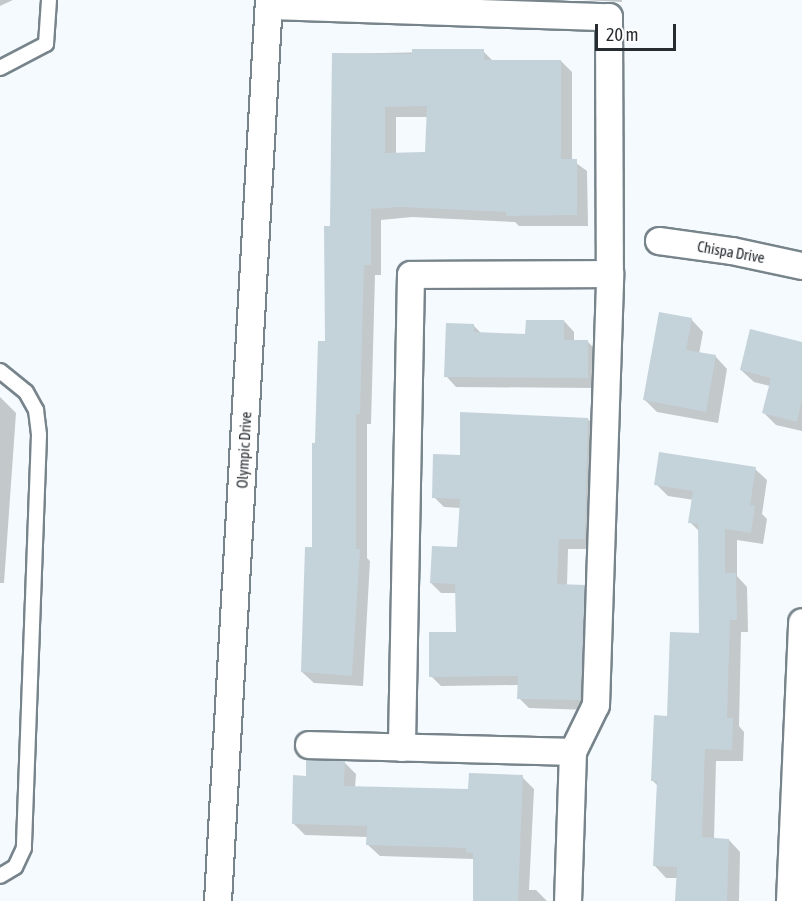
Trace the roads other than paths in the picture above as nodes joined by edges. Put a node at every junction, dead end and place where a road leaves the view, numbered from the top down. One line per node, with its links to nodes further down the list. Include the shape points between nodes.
1 (49, 0): 3 (lane, via 46,44)
2 (269, 3): 6 (street, via 609,17); 13 (street, Olympic Drive)
3 (0, 68)
4 (659, 241): 5 (street, Chispa Drive, via 732,250)
5 (802, 266)
6 (610, 274): 10 (street, via 411,274); 11 (street, via 596,705)
7 (0, 371): 12 (lane, via 26,392 36,410 39,435 24,848 15,867)
8 (802, 622): 15 (street)
9 (309, 745): 10 (street)
10 (402, 748): 11 (street)
11 (573, 752): 14 (street)
12 (0, 876)
13 (218, 901)
14 (568, 901)
15 (790, 901)

